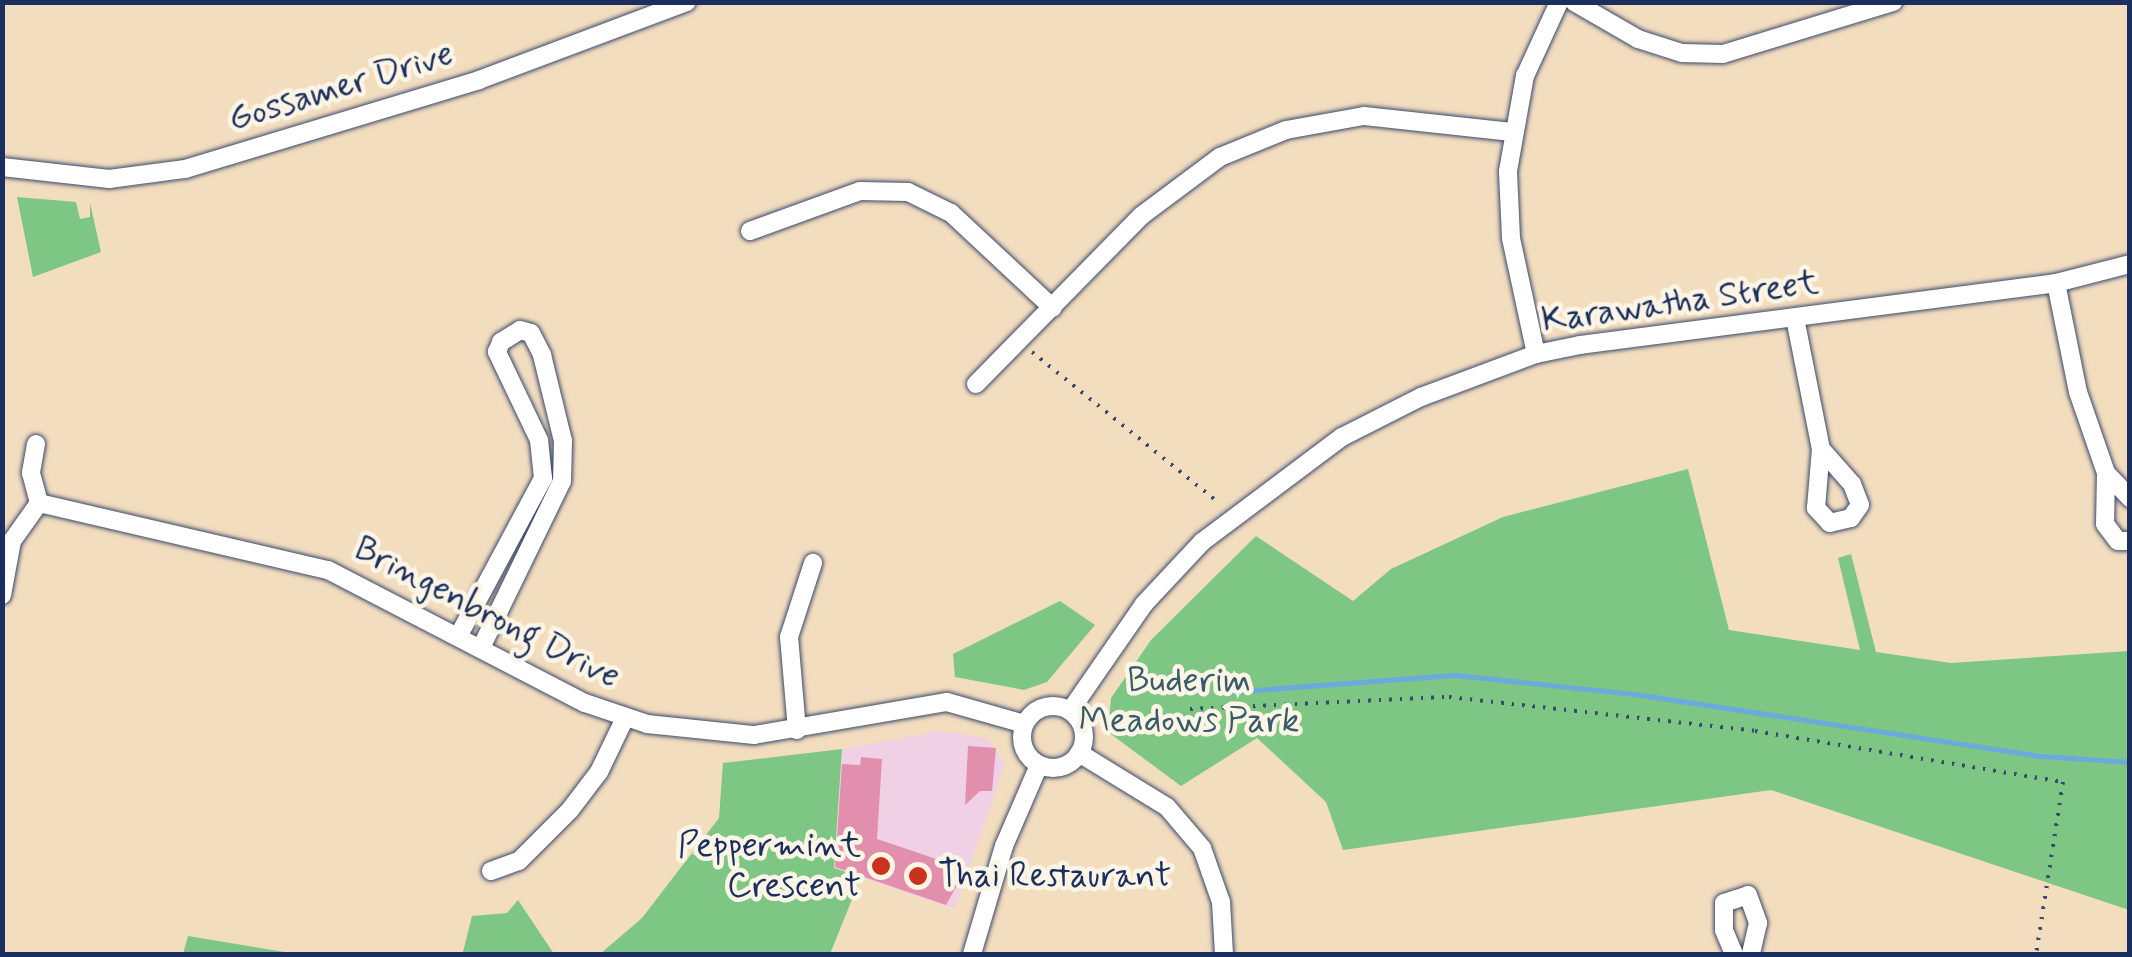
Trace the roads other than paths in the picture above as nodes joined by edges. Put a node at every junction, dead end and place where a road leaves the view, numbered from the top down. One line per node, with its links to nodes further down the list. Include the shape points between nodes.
1 (1559, 2): 5 (street, via 1525,76)
2 (1574, 2): 3 (street, via 1638,38 1682,53 1723,54)
3 (1893, 2)
4 (677, 4): 6 (street, Gossamer Drive, via 479,80 185,169 108,179)
5 (1512, 132): 10 (street, via 1364,116 1286,130 1220,157 1141,216); 12 (street, via 1511,238)
6 (2, 167)
7 (750, 231): 10 (street, via 860,192 908,192 951,213)
8 (2130, 264): 9 (street, Karawatha Street)
9 (2056, 283): 11 (street, Karawatha Street); 16 (street, via 2078,392)
10 (1053, 308): 13 (street)
11 (1795, 318): 12 (street, Karawatha Street); 15 (street)
12 (1536, 354): 24 (street, Karawatha Street, via 1358,429 1264,491 1202,542 1144,604)
13 (976, 384)
14 (36, 444): 18 (street, via 31,473)
15 (1821, 449)
16 (2106, 473): 17 (street); 19 (street, via 2105,524 2118,541)
17 (2130, 498)
18 (39, 503): 21 (street, via 12,541); 22 (street, Bringenbrong Drive, via 284,556)
19 (2130, 542)
20 (813, 563): 27 (street, via 790,637)
21 (2, 595)
22 (460, 633): 23 (street, Bringenbrong Drive); 23 (street, via 543,478 540,440 497,352 520,330 531,333 542,354 563,441 562,481)
23 (482, 646): 25 (street, Bringenbrong Drive)
24 (1070, 711): 26 (street, via 1050,706); 28 (street, via 1083,731)
25 (626, 718): 27 (street, Bringenbrong Drive, via 715,735); 30 (street, via 570,810 518,861)
26 (1024, 724): 27 (street, Bringenbrong Drive, via 947,702); 29 (street, via 1022,743)
27 (797, 730)
28 (1080, 753): 29 (street, via 1066,766); 32 (street, via 1167,807 1202,848 1222,902)
29 (1039, 765): 31 (street, via 1004,846)
30 (491, 872)
31 (972, 954)
32 (1224, 954)
33 (1734, 954): 34 (street, via 1724,930 1724,903 1748,894 1758,924)
34 (1752, 954)

